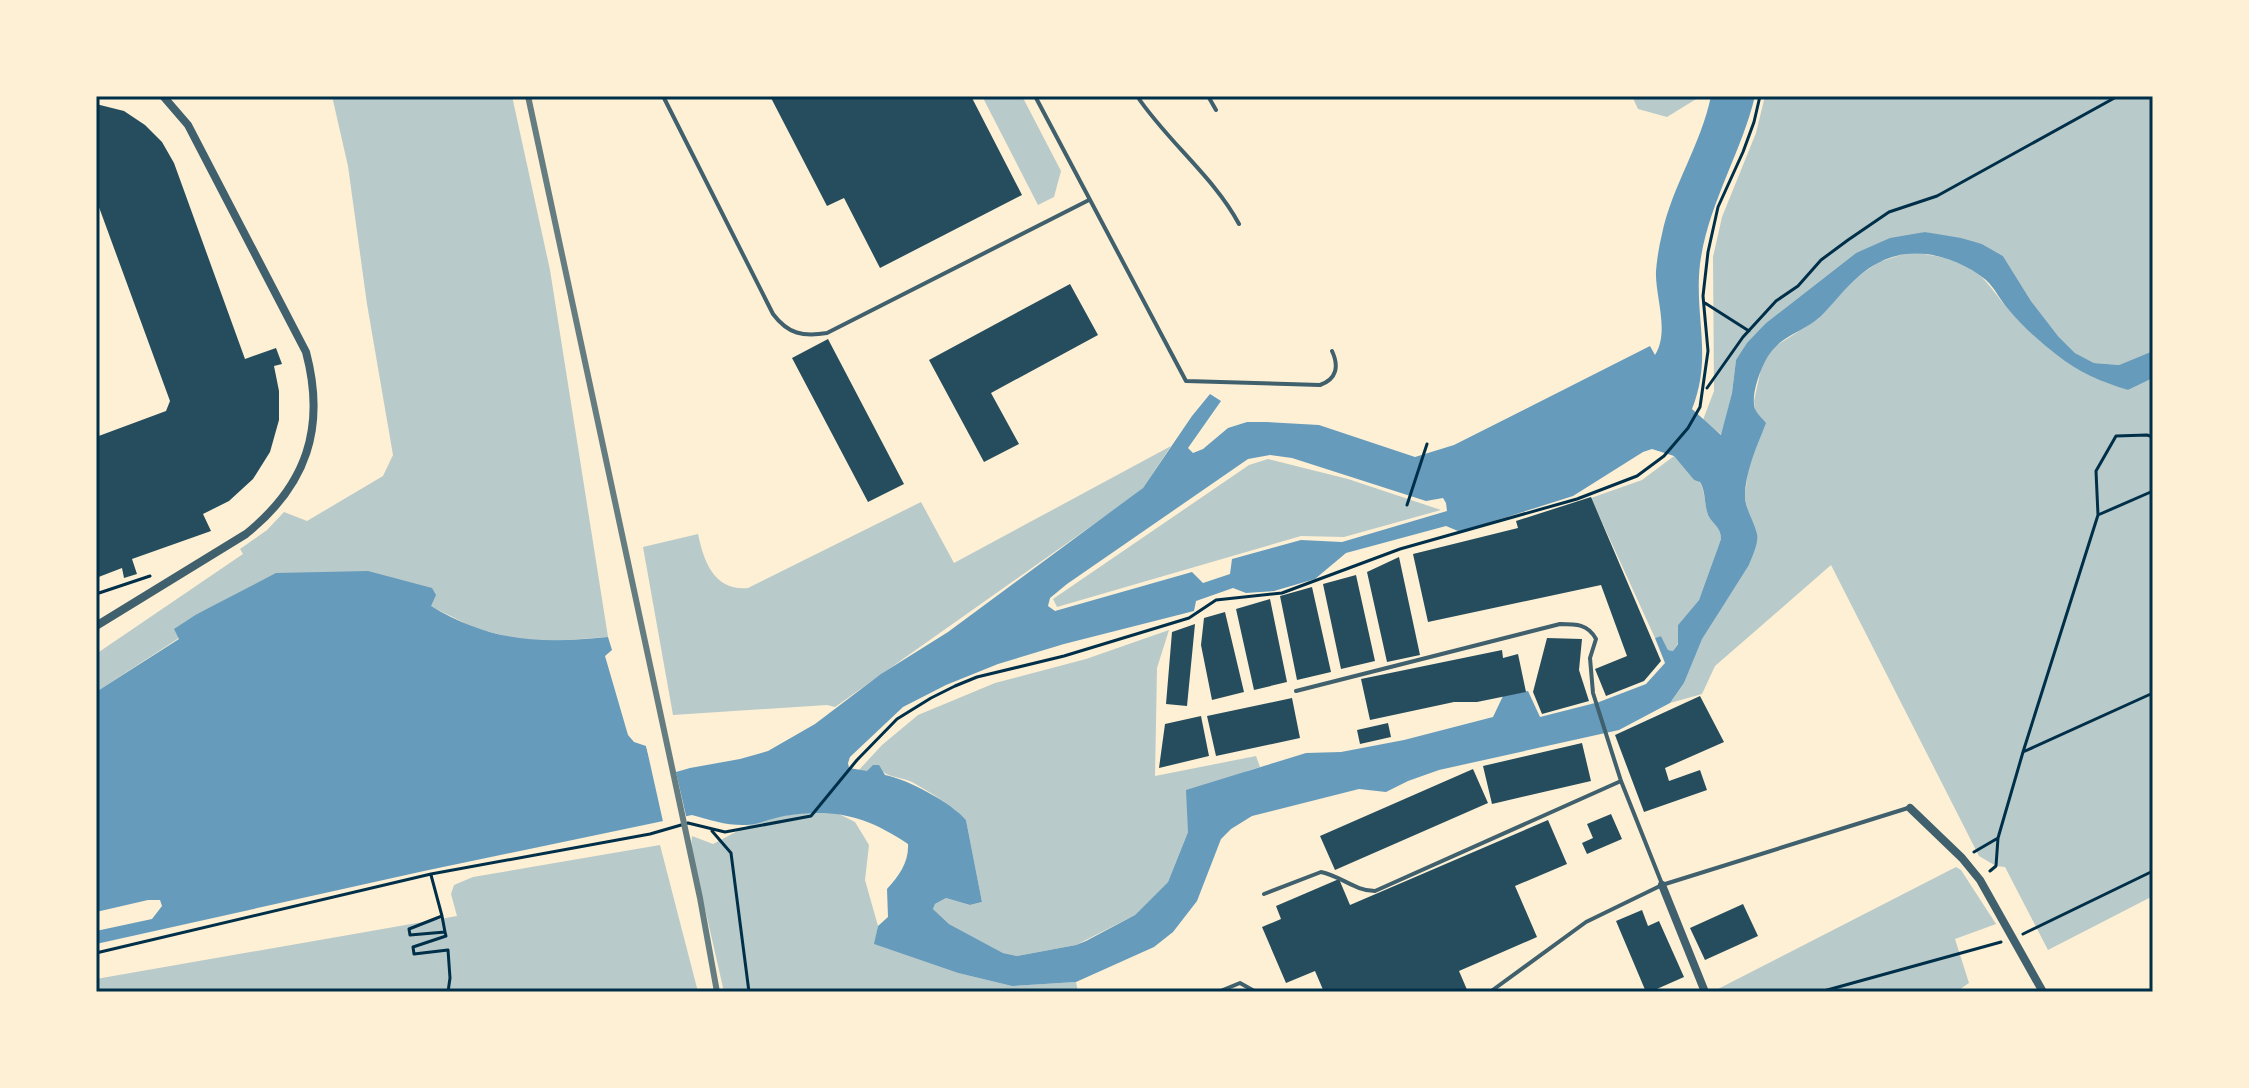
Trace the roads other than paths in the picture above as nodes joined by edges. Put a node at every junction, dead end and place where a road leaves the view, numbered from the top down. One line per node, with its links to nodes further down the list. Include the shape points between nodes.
1 (163, 96): 10 (street, via 188,125 306,352 313,428 292,485 262,521)
2 (663, 96): 7 (lane, via 773,314 797,334 827,333)
3 (1035, 96): 7 (lane)
4 (1137, 96): 8 (lane, via 1229,205)
5 (1208, 96): 6 (lane)
6 (1216, 110)
7 (1089, 200): 9 (lane, via 1186,381 1320,385 1334,375)
8 (1239, 224)
9 (1332, 351)
10 (96, 626)
11 (1296, 691): 12 (lane, via 1560,624 1579,624 1591,629 1596,639 1590,658 1593,693)
12 (1621, 781): 14 (lane); 15 (lane, via 1375,891 1321,872)
13 (1910, 808): 14 (lane); 20 (street, via 1980,880)
14 (1662, 885): 18 (lane, via 1586,922); 19 (street)
15 (1264, 894)
16 (1218, 992): 17 (lane, via 1240,983)
17 (1256, 992)
18 (1490, 992)
19 (1705, 992)
20 (2043, 992)

